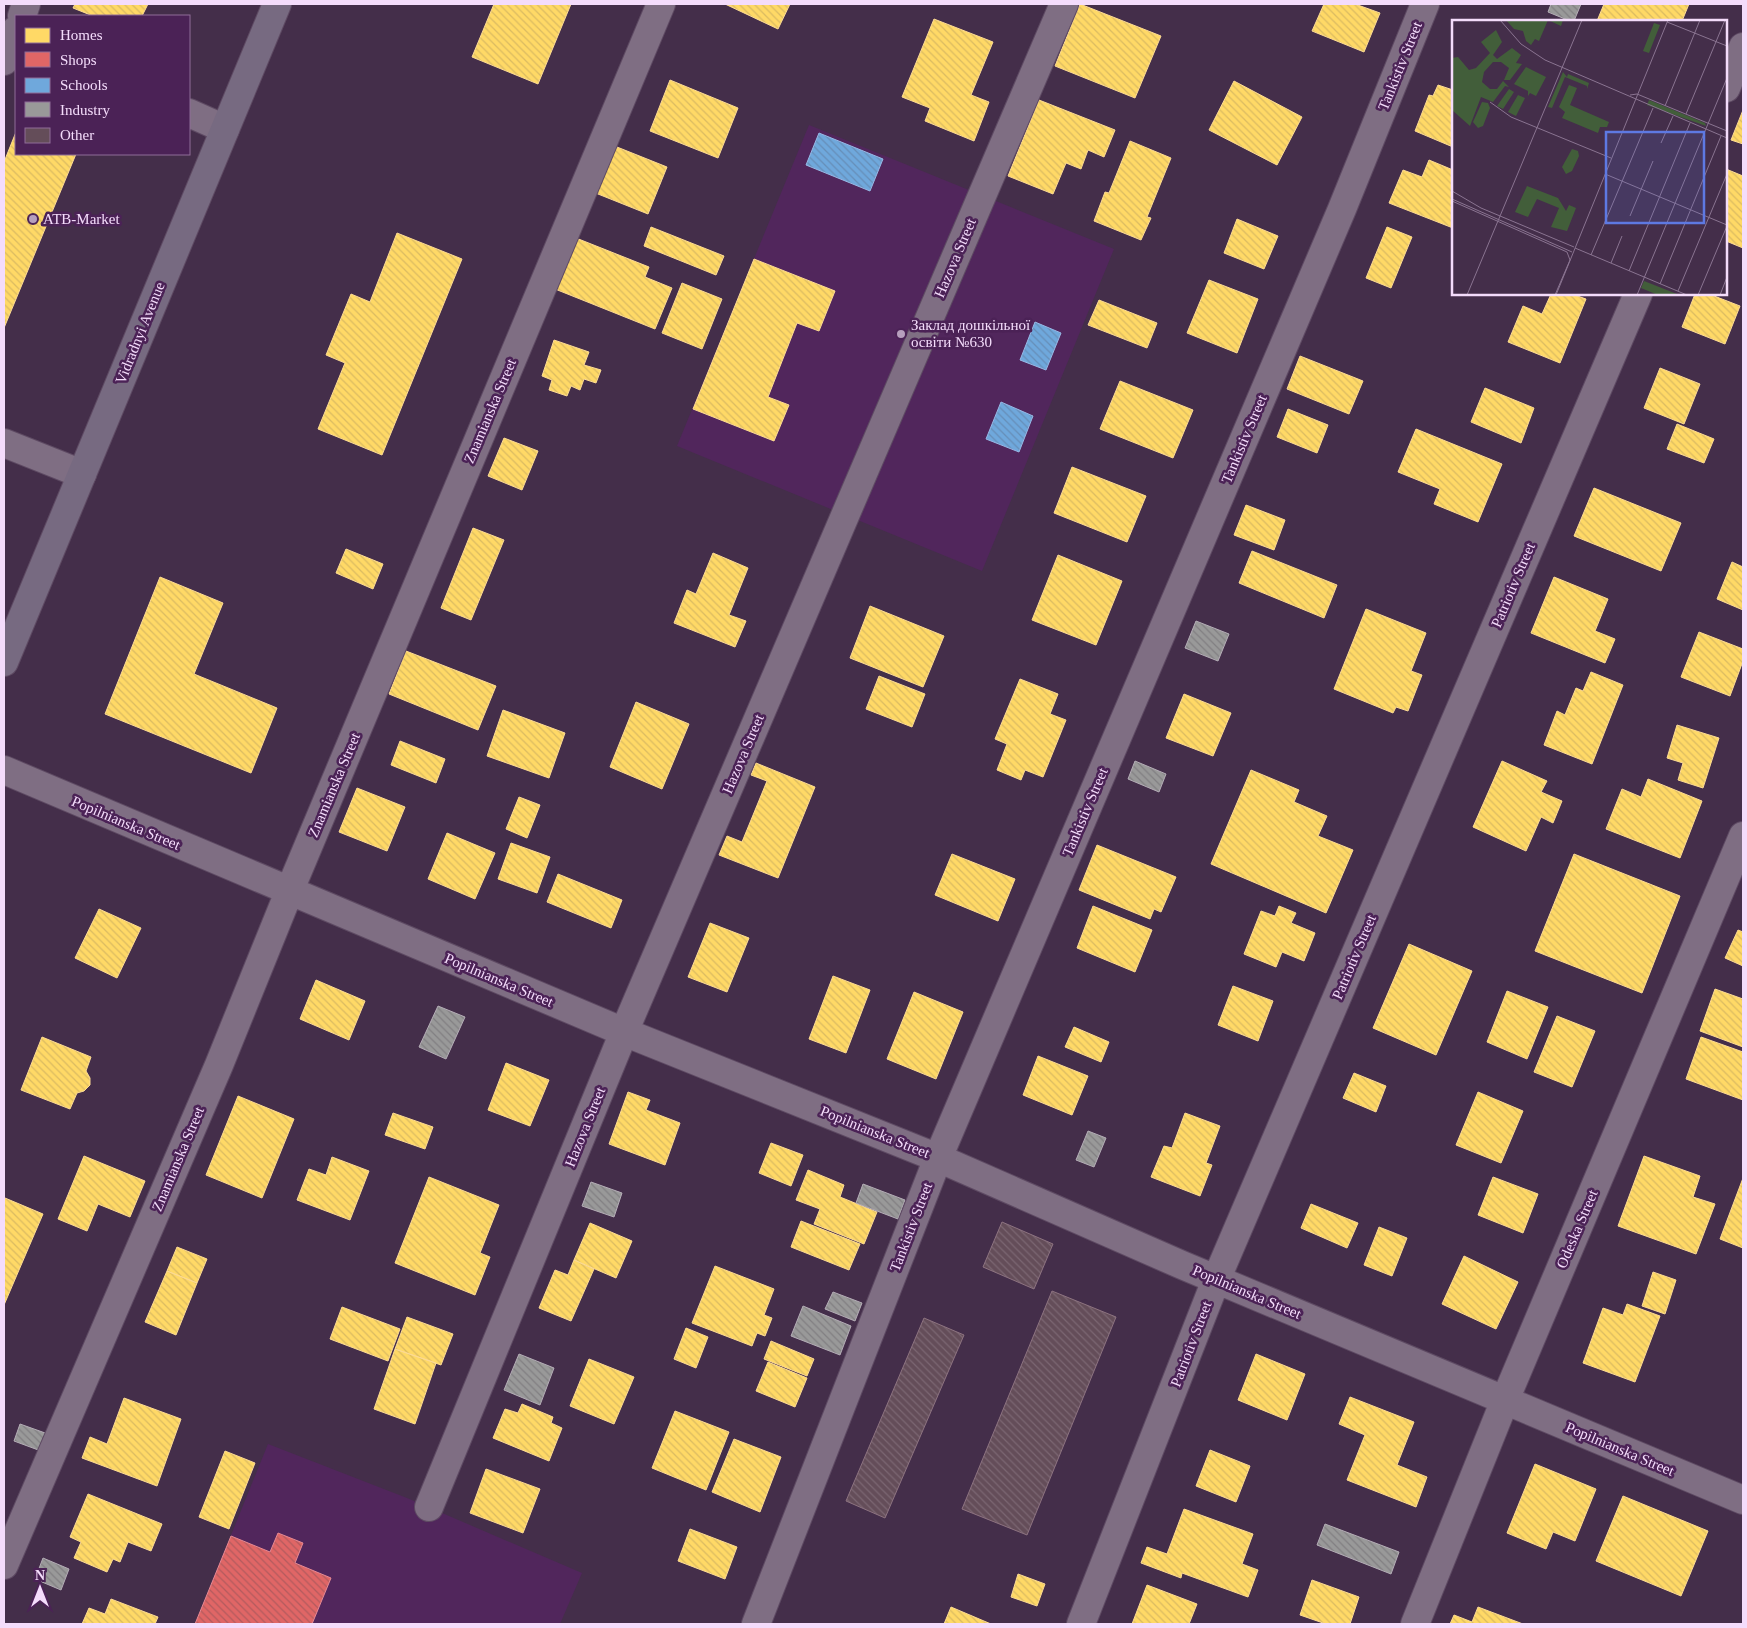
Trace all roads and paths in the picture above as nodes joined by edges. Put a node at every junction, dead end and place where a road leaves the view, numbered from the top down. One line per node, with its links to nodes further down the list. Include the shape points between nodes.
1 (277, 4): 8 (main road, Vidradnyi Avenue)
2 (661, 4): 15 (street, Znamianska Street)
3 (1064, 4): 16 (street, Hazova Street)
4 (1425, 4): 17 (street, Tankistiv Street, via 1342,209)
5 (1743, 47): 6 (street)
6 (1727, 86)
7 (190, 113): 8 (street)
8 (225, 129): 11 (main road, Vidradnyi Avenue)
9 (1638, 295): 18 (street, Patriotiv Street)
10 (4, 443): 11 (street)
11 (82, 474): 12 (main road, Vidradnyi Avenue)
12 (4, 662)
13 (4, 770): 15 (street, Popilnianska Street)
14 (1743, 836): 19 (street, Odeska Street)
15 (289, 892): 16 (street, Popilnianska Street); 22 (street, Znamianska Street, via 219,1065)
16 (624, 1032): 17 (street, Popilnianska Street); 21 (street, Hazova Street)
17 (938, 1158): 18 (street, Popilnianska Street); 23 (street, Tankistiv Street)
18 (1216, 1280): 19 (street, Popilnianska Street); 24 (street, Patriotiv Street)
19 (1505, 1400): 20 (street, Popilnianska Street); 25 (street, Odeska Street)
20 (1743, 1500)
21 (429, 1507)
22 (4, 1565)
23 (756, 1624)
24 (1080, 1624)
25 (1415, 1624)

